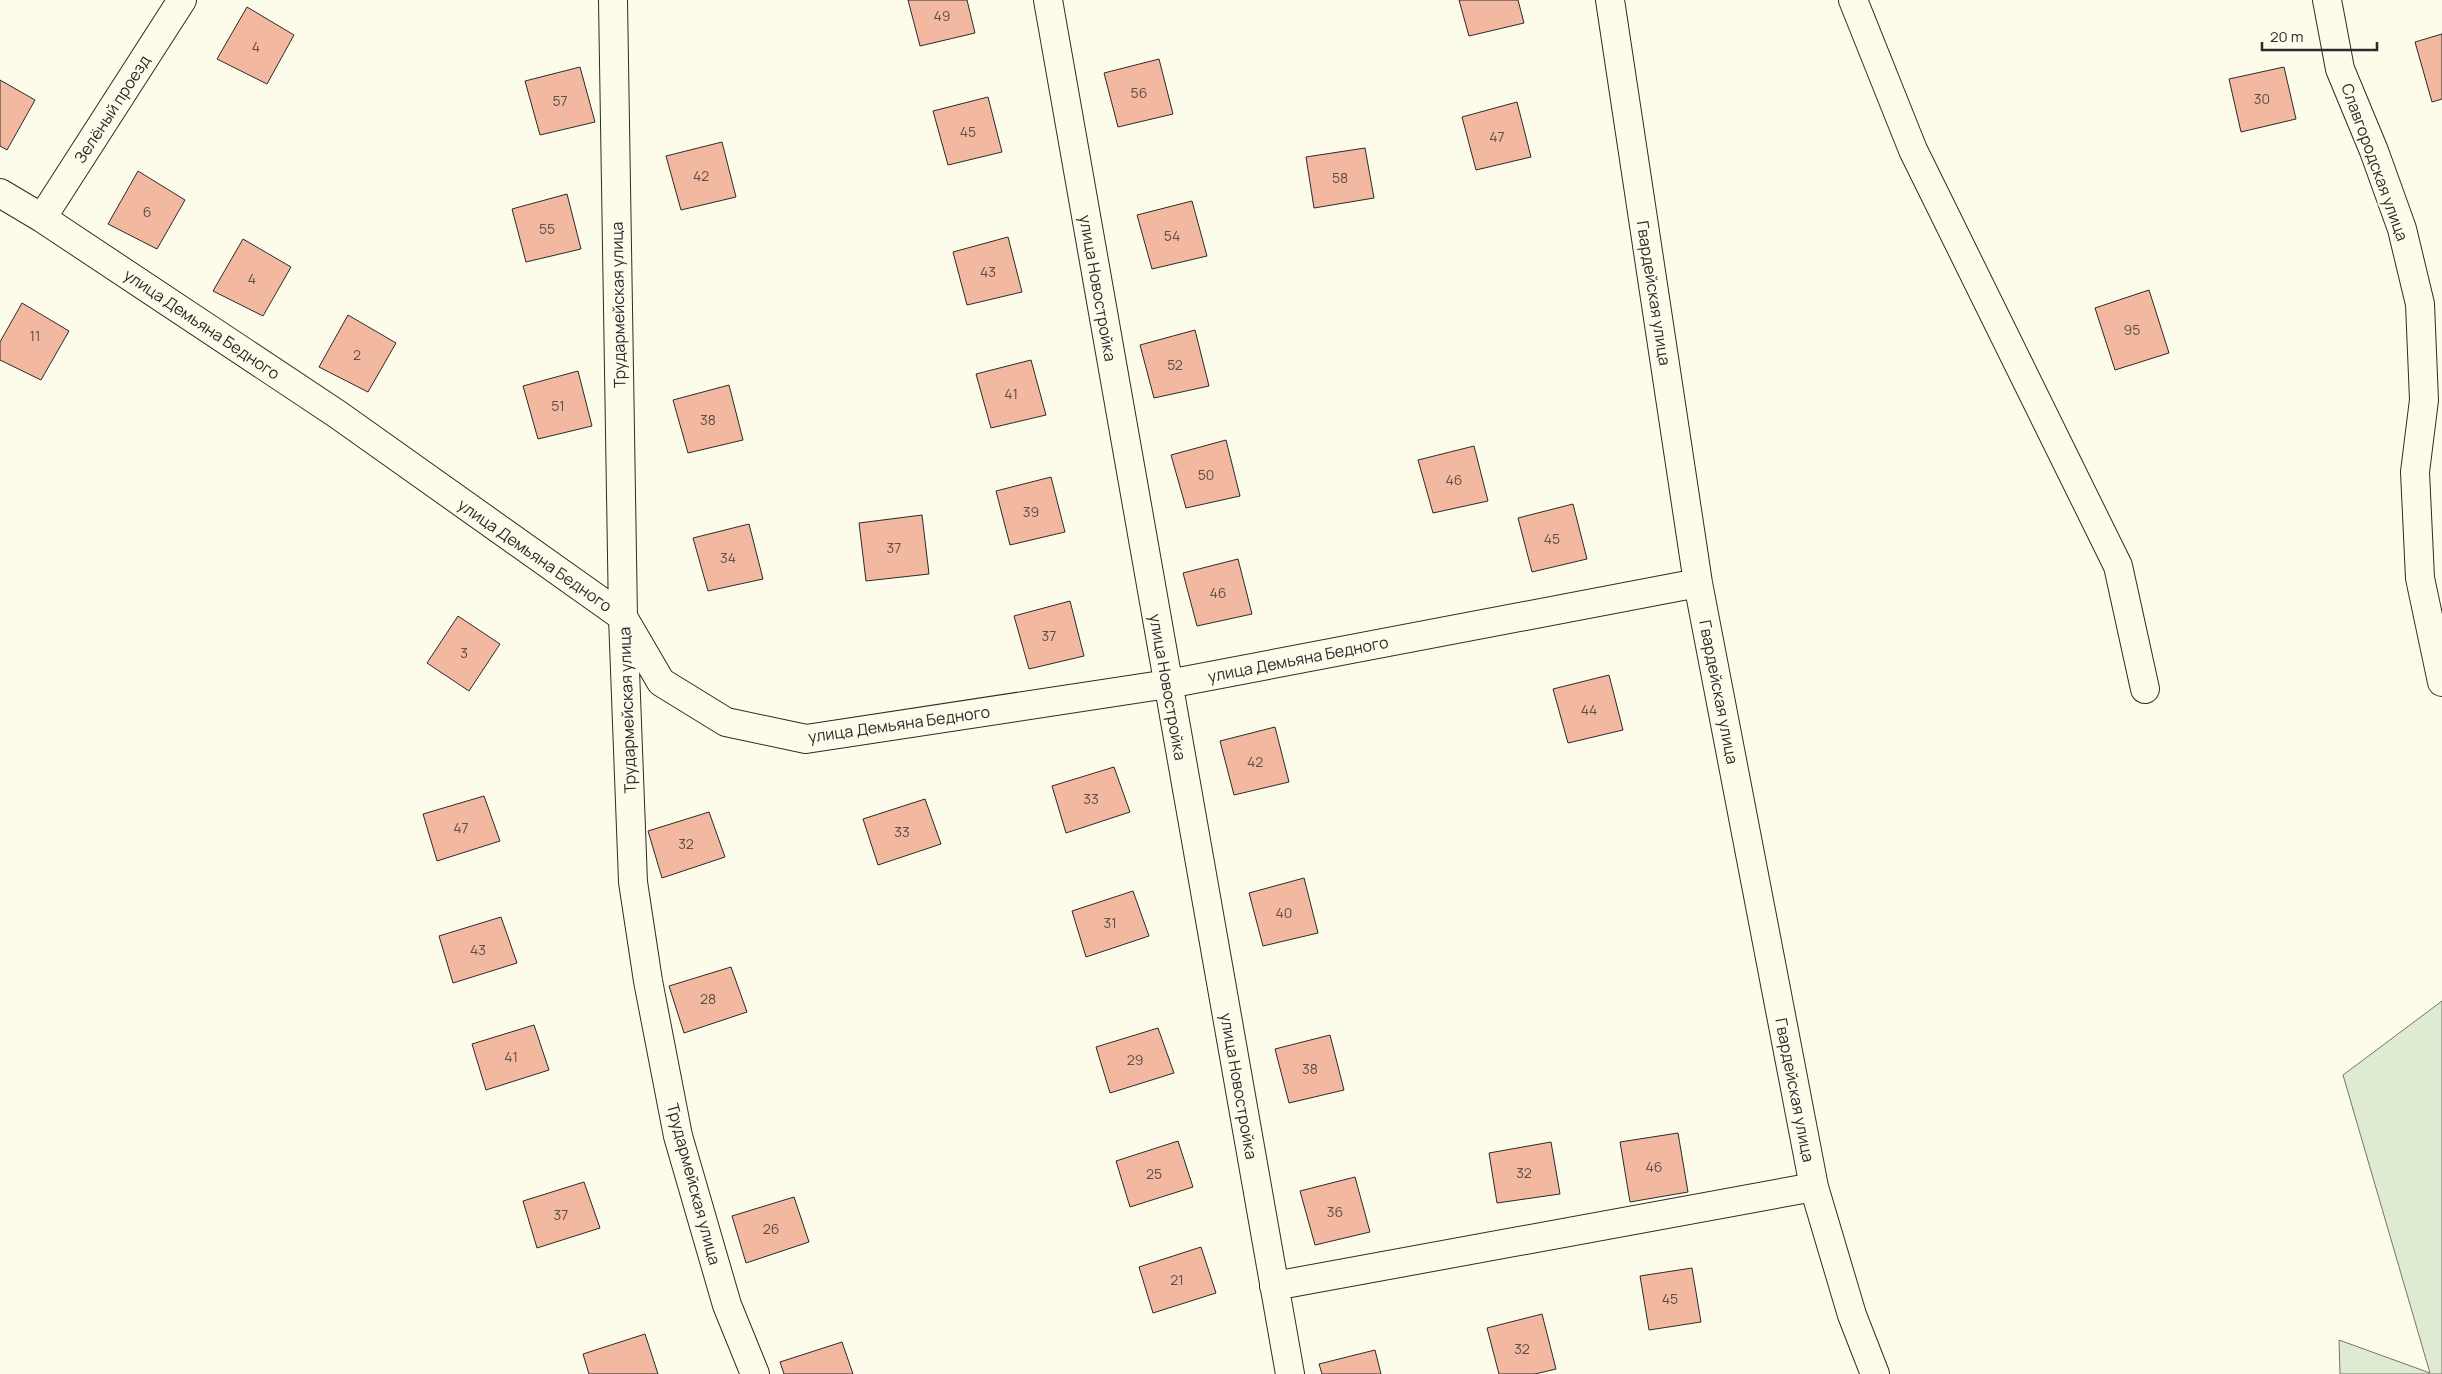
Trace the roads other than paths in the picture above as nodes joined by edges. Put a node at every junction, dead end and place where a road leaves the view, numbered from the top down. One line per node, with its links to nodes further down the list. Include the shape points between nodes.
1 (182, 0): 8 (street, Зелёный проезд)
2 (613, 0): 11 (street, Трудармейская улица)
3 (1048, 0): 13 (street, улица Новостройка)
4 (1610, 0): 10 (street, Гвардейская улица)
5 (1853, 0): 14 (street, via 1913,150 2118,566)
6 (2327, 0): 9 (street, Славгородская улица, via 2340,69 2402,229 2420,304)
7 (0, 193): 8 (street, улица Демьяна Бедного)
8 (42, 218): 11 (street, улица Демьяна Бедного, via 337,414)
9 (2433, 404): 12 (street, Славгородская улица, via 2415,472 2420,578)
10 (1698, 583): 13 (street, улица Демьяна Бедного); 15 (street, Гвардейская улица)
11 (624, 617): 13 (street, улица Демьяна Бедного, via 661,682 726,722 806,739); 17 (street, Трудармейская улица, via 633,882 648,981 678,1136 727,1305)
12 (2442, 682)
13 (1168, 684): 16 (street, улица Новостройка)
14 (2144, 689)
15 (1814, 1187): 16 (street); 19 (street, Гвардейская улица, via 1852,1315)
16 (1274, 1286): 18 (street, улица Новостройка)
17 (755, 1374)
18 (1290, 1374)
19 (1875, 1374)

